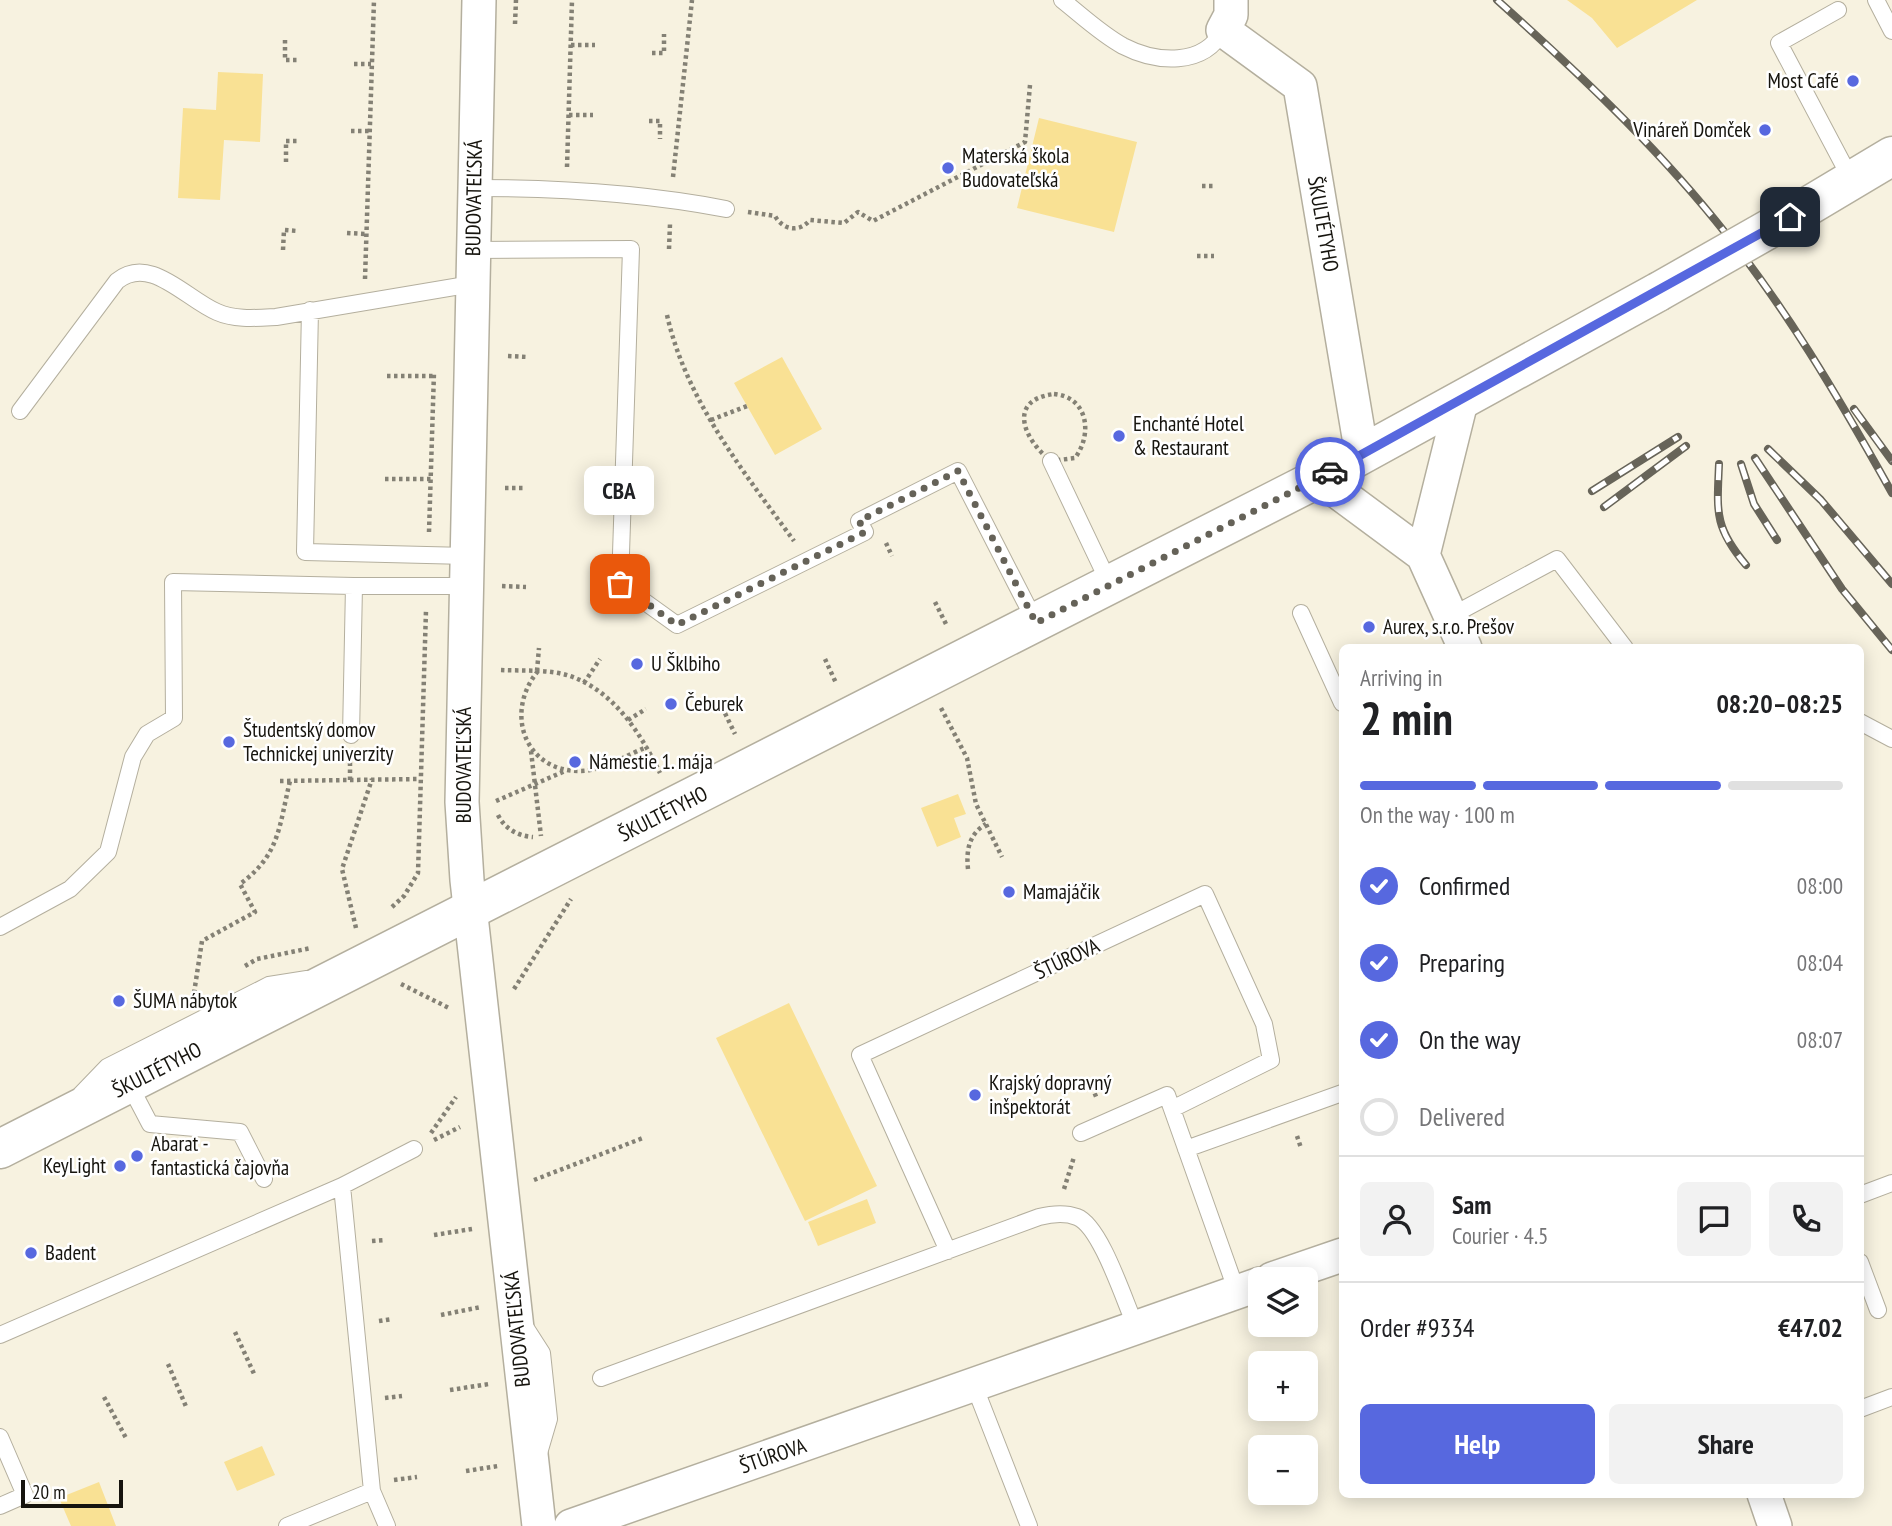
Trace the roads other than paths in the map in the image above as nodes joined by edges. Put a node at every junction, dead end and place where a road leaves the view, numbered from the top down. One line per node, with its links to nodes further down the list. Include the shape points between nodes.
1 (479, 0): 9 (street, BUDOVATEĽSKÁ)
2 (1062, 0): 5 (lane, via 1122,46 1188,60 1211,48)
3 (1876, 0): 6 (lane)
4 (1838, 10): 8 (lane, via 1779,43)
5 (1227, 15): 16 (street, ŠKULTÉTYHO, via 1300,86)
6 (1892, 31)
7 (1892, 156): 8 (street, ŠKULTÉTYHO)
8 (1852, 181): 14 (street, ŠKULTÉTYHO, bridge)
9 (474, 188): 10 (lane, via 566,189 670,198); 11 (street, BUDOVATEĽSKÁ)
10 (726, 209)
11 (473, 250): 12 (street, BUDOVATEĽSKÁ); 25 (lane, via 631,249 620,584 677,625 865,532 859,521 958,471)
12 (472, 285): 13 (lane); 20 (street, BUDOVATEĽSKÁ)
13 (310, 310): 15 (lane, via 246,318 219,313 158,275 126,273); 20 (lane, via 305,552 428,555)
14 (1461, 402): 16 (street, ŠKULTÉTYHO); 19 (street)
15 (20, 411)
16 (1362, 455): 18 (street, ŠKULTÉTYHO)
17 (1051, 461): 21 (lane)
18 (1319, 478): 19 (street); 21 (street, ŠKULTÉTYHO)
19 (1423, 555): 24 (street)
20 (466, 571): 22 (lane, via 427,586); 32 (street, BUDOVATEĽSKÁ, via 462,802)
21 (1110, 585): 25 (street, ŠKULTÉTYHO)
22 (354, 586): 30 (lane); 33 (lane, via 173,582 174,718 147,734 133,757 108,852 70,889)
23 (1301, 614): 28 (lane)
24 (1451, 616): 26 (street); 27 (lane, via 1558,559)
25 (1036, 623): 32 (street, ŠKULTÉTYHO)
26 (1463, 644)
27 (1623, 644)
28 (1339, 696)
29 (1864, 724): 31 (lane)
30 (351, 735)
31 (1892, 739)
32 (470, 912): 34 (street, ŠKULTÉTYHO); 65 (street, BUDOVATEĽSKÁ, via 515,1312 520,1468)
33 (0, 927)
34 (354, 971): 35 (street, ŠKULTÉTYHO); 38 (lane, via 268,985 107,1067)
35 (129, 1084): 38 (street, ŠKULTÉTYHO); 43 (lane, via 150,1124 240,1132)
36 (1339, 1094): 42 (lane)
37 (1172, 1109): 39 (lane, via 1167,1095); 42 (lane); 47 (lane, ŠTÚROVA, via 1271,1060 1264,1024 1205,894 860,1055)
38 (55, 1121): 40 (street, ŠKULTÉTYHO)
39 (1081, 1133)
40 (0, 1149)
41 (414, 1149): 45 (lane)
42 (1186, 1149): 51 (lane)
43 (264, 1179)
44 (1892, 1183): 46 (lane)
45 (342, 1186): 54 (lane); 60 (lane)
46 (1864, 1194)
47 (948, 1251): 53 (lane, via 1039,1217 1057,1213 1078,1217 1093,1228); 55 (lane)
48 (1339, 1256): 49 (street)
49 (1307, 1267)
50 (1864, 1273): 52 (lane)
51 (1248, 1288): 53 (street, ŠTÚROVA)
52 (1878, 1310)
53 (1136, 1328): 56 (street, ŠTÚROVA)
54 (0, 1335)
55 (601, 1378)
56 (974, 1385): 66 (street, ŠTÚROVA); 67 (lane)
57 (1892, 1397): 58 (lane)
58 (1864, 1408)
59 (0, 1437): 62 (lane, via 26,1495)
60 (372, 1491): 63 (lane); 64 (lane)
61 (1765, 1498): 68 (street)
62 (0, 1506)
63 (287, 1526)
64 (387, 1526)
65 (540, 1526)
66 (571, 1526)
67 (1029, 1526)
68 (1775, 1526)

